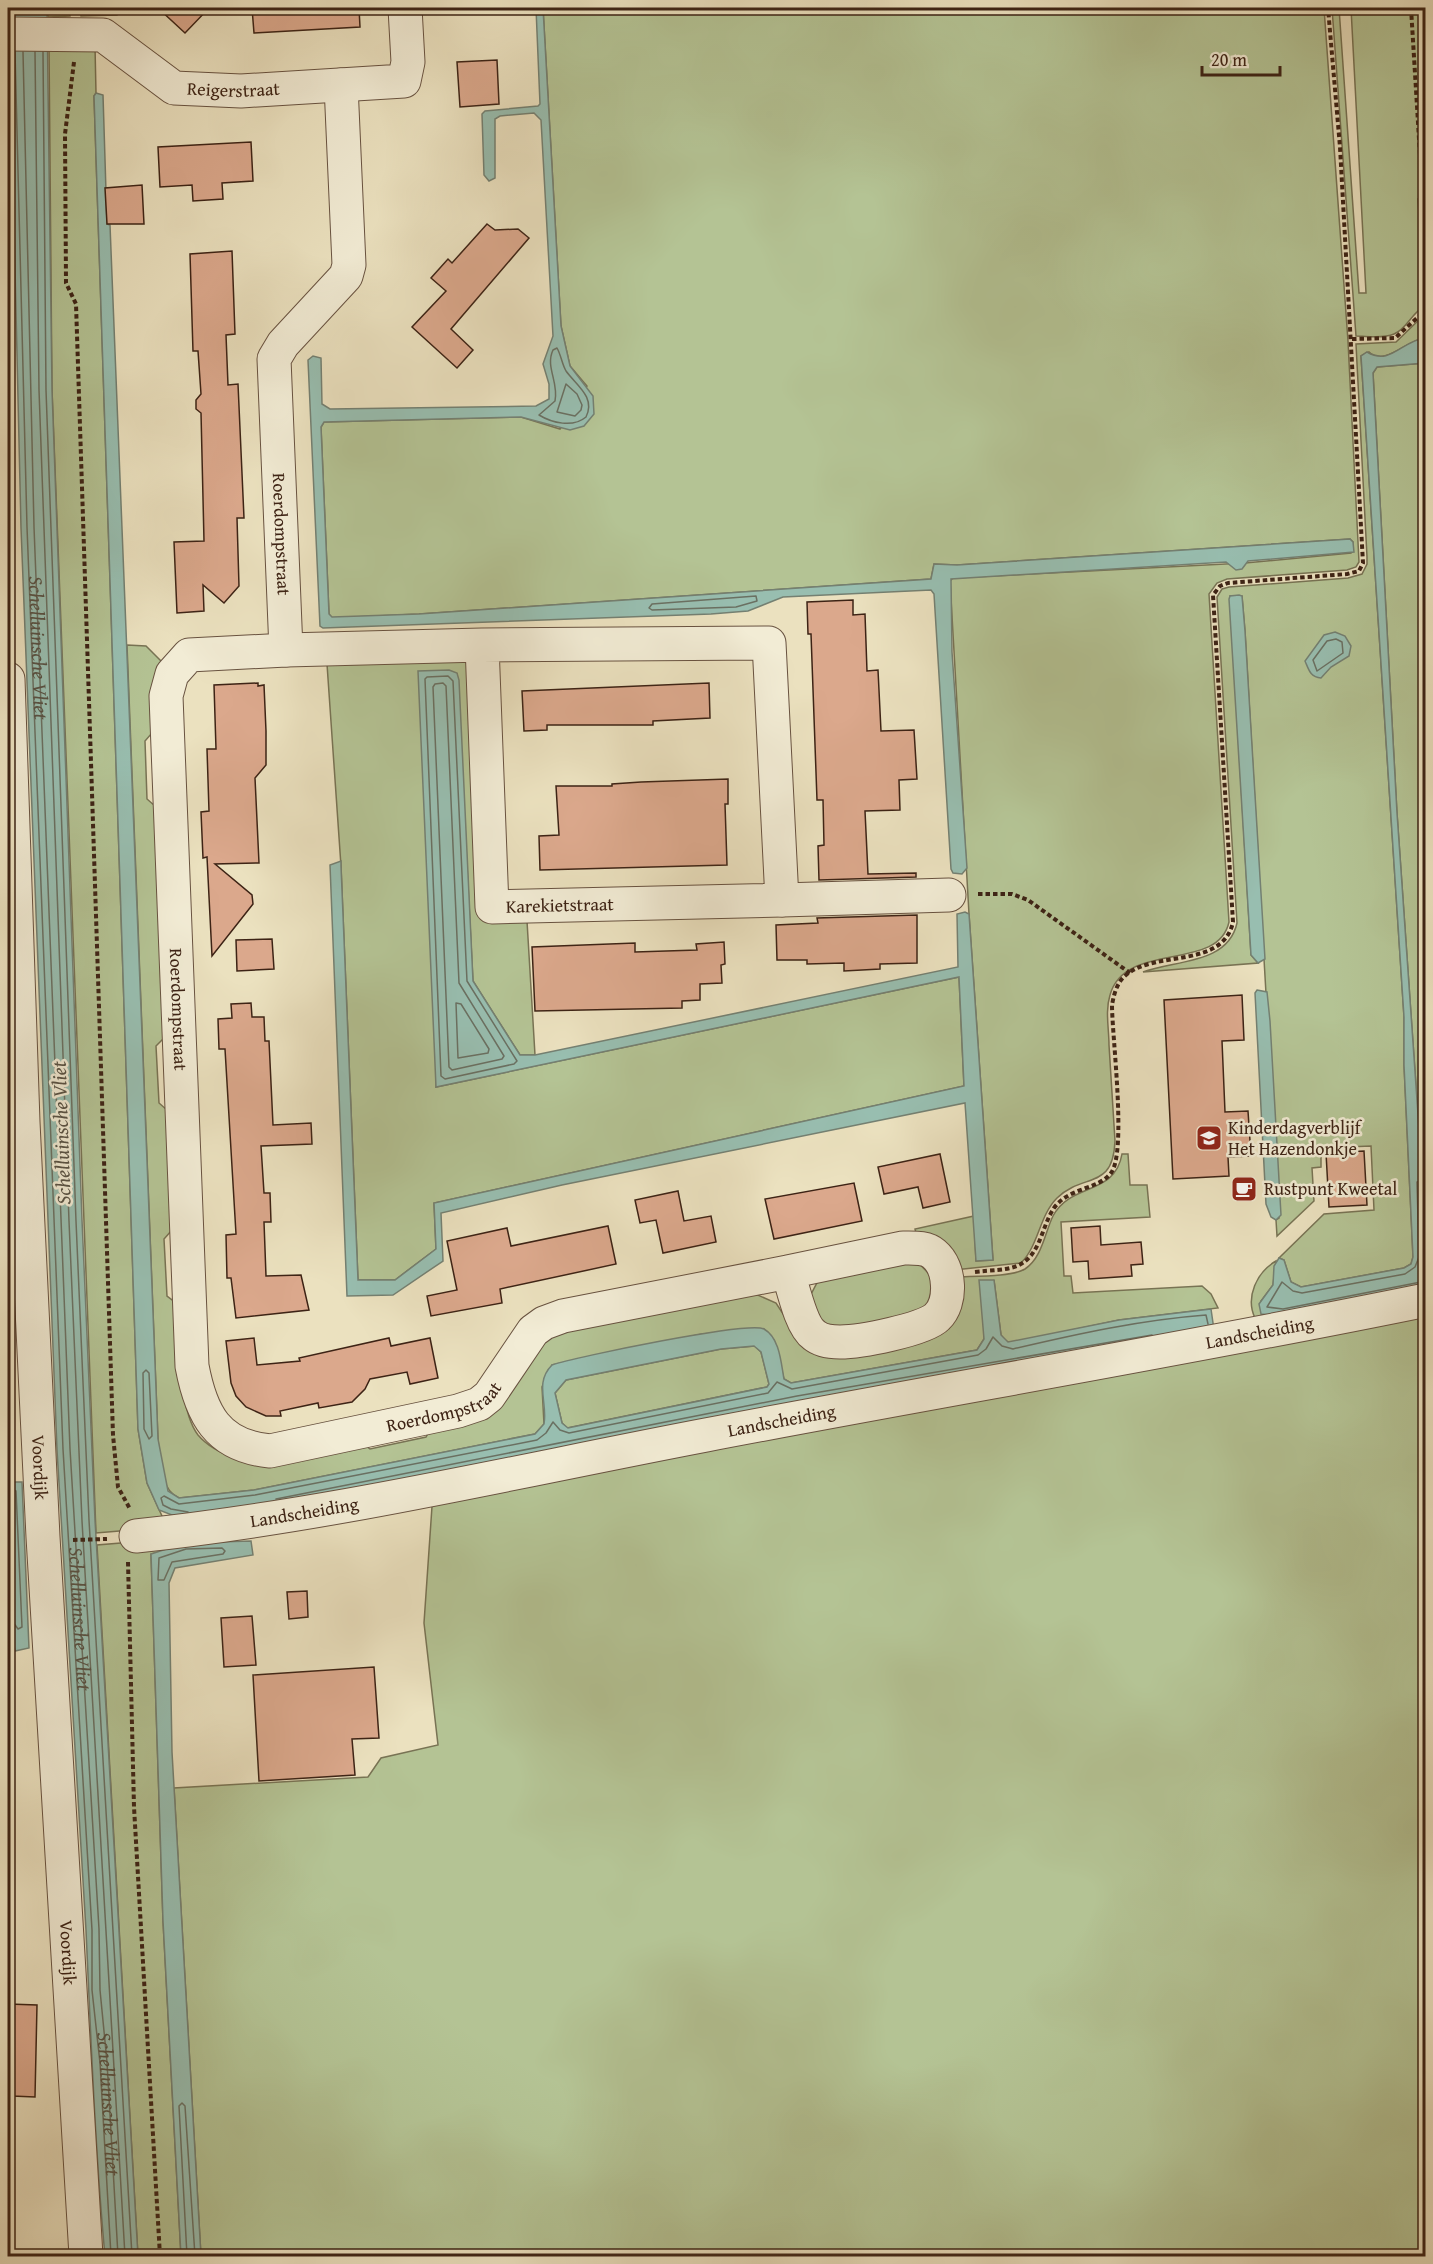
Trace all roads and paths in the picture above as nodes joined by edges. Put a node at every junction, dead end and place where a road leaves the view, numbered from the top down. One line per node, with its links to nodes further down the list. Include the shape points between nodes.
1 (405, 8): 6 (street, Reigerstraat, via 408,62 404,81)
2 (1328, 8): 9 (path)
3 (1411, 8): 7 (path)
4 (8, 34): 5 (street, Reigerstraat)
5 (65, 34): 6 (street, Reigerstraat, via 103,35 174,88 241,91); 20 (path, via 74,80 65,134 66,283 76,304 113,1435 118,1487 135,1523)
6 (341, 85): 11 (street, Roerdompstraat, via 349,265 346,276 283,344 274,359)
7 (1425, 204)
8 (1425, 310): 9 (path, via 1395,338)
9 (1352, 339): 16 (path, via 1363,563 1359,570 1347,574 1237,582 1220,586 1216,591 1212,602 1231,933 1219,947)
10 (482, 645): 11 (street); 15 (street, via 769,643); 15 (street, Karekietstraat, via 492,907)
11 (286, 650): 17 (street, Roerdompstraat, via 189,655 172,674 166,696 192,1366 197,1393 218,1431 244,1446 270,1451 458,1411 489,1396 533,1331 544,1323)
12 (8, 679): 13 (street, Voordijk)
13 (10, 792): 23 (street, Voordijk, via 42,1514)
14 (949, 895): 15 (street, Karekietstraat); 16 (path, via 1020,896)
15 (782, 900)
16 (1130, 973): 18 (path, via 1119,983 1112,1005 1117,1165 1107,1178 1069,1193 1059,1202 1023,1266)
17 (788, 1272): 18 (street, Roerdompstraat, via 903,1248 921,1248 934,1254); 18 (street, via 812,1335 840,1342 924,1325 937,1318 948,1293)
18 (945, 1274)
19 (1425, 1300): 20 (street, Landscheiding, via 263,1521)
20 (136, 1536): 24 (path, via 127,1565 134,1807)
21 (99, 1539): 22 (path)
22 (69, 1540)
23 (86, 2256)
24 (160, 2256)

